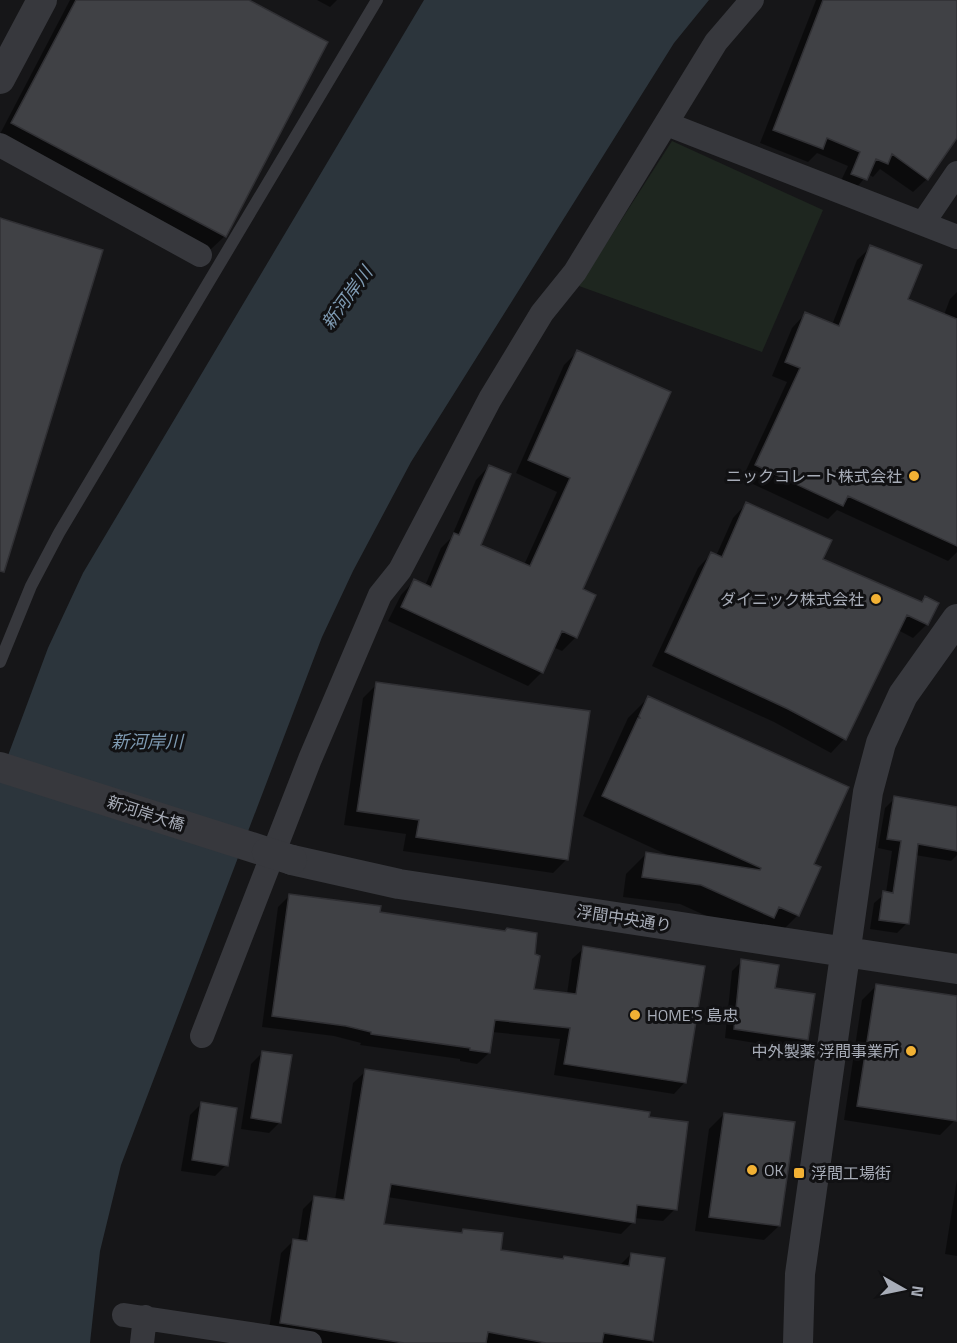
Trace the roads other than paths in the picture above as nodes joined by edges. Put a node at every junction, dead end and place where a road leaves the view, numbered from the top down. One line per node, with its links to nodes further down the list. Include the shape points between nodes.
1 (42, 0): 4 (street)
2 (377, 0): 12 (lane, via 59,533 31,586)
3 (752, 0): 5 (street, via 716,42)
4 (0, 79)
5 (667, 123): 8 (street); 17 (street, via 575,272 542,313 495,389 400,570 380,595 310,759)
6 (0, 145): 10 (street)
7 (957, 173): 8 (street)
8 (923, 223): 9 (street)
9 (957, 237)
10 (200, 255)
11 (957, 619): 15 (street, via 903,695 881,743 868,792)
12 (0, 662)
13 (0, 767): 14 (street, 新河岸大橋, bridge)
14 (292, 860): 15 (street, 浮間中央通り, via 399,884)
15 (845, 952): 16 (street, 浮間中央通り); 20 (street, via 800,1274)
16 (957, 969)
17 (202, 1036)
18 (142, 1343): 19 (street, via 134,1316)
19 (310, 1343)
20 (798, 1343)

